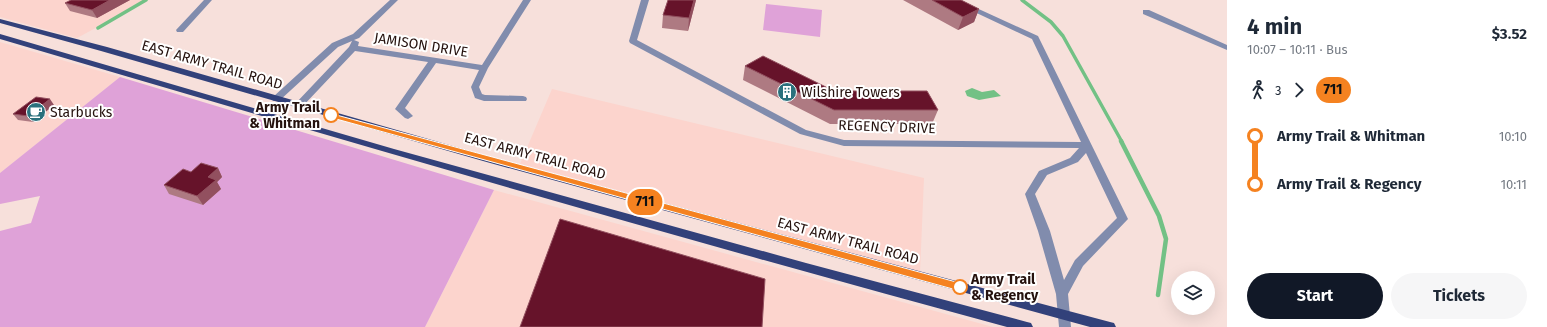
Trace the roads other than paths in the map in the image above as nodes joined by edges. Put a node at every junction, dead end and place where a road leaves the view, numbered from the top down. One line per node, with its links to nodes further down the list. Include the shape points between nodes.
1 (208, 0): 8 (street)
2 (394, 0): 10 (street)
3 (526, 0): 14 (street)
4 (645, 0): 19 (street, REGENCY DRIVE, via 633,41 803,132 844,143)
5 (953, 0): 19 (street, via 1035,38)
6 (1146, 12): 12 (street)
7 (0, 21): 15 (main road, EAST ARMY TRAIL ROAD)
8 (180, 30)
9 (0, 36): 22 (main road, via 390,151 798,266)
10 (356, 36): 11 (street); 15 (street, via 335,45)
11 (353, 48): 13 (street, JAMISON DRIVE); 17 (street)
12 (1227, 48)
13 (434, 60): 14 (street, JAMISON DRIVE); 18 (street, via 400,109)
14 (484, 68): 16 (street, via 475,87 478,96)
15 (276, 99): 17 (main road, EAST ARMY TRAIL ROAD)
16 (522, 100)
17 (298, 106): 21 (main road, EAST ARMY TRAIL ROAD)
18 (408, 116)
19 (1087, 145): 20 (street, via 1123,219 1079,263); 20 (street, via 1074,160 1043,173 1030,194 1044,231)
20 (1062, 294): 21 (street)
21 (1065, 321): 23 (main road, EAST ARMY TRAIL ROAD)
22 (1027, 327)
23 (1110, 327)

